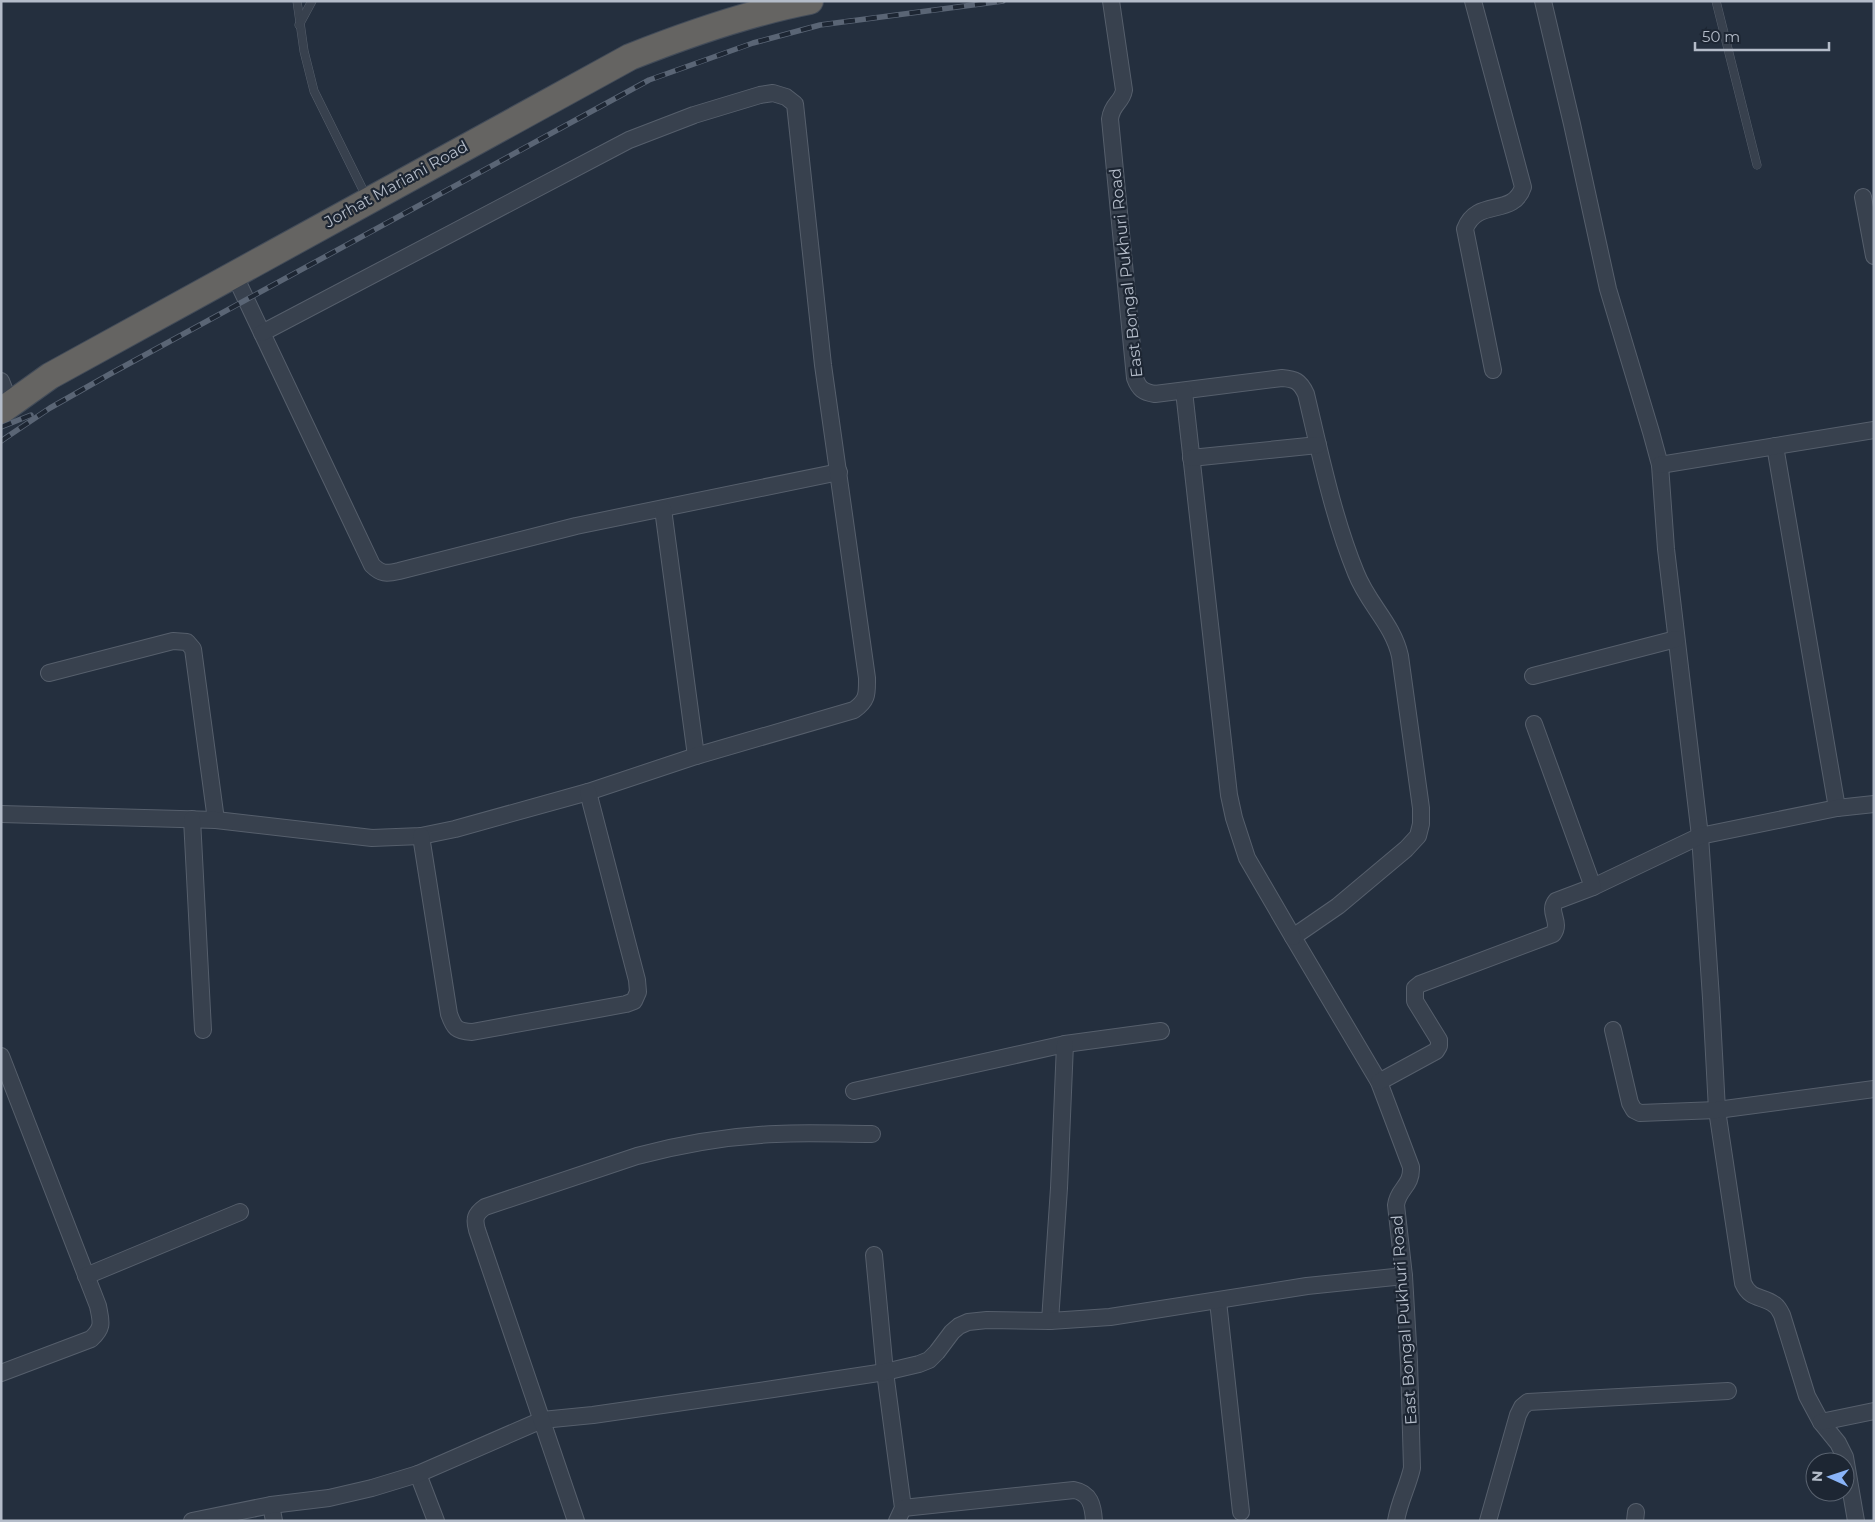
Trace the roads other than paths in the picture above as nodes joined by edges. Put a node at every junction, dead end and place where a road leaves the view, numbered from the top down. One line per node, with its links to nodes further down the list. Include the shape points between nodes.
1 (296, 1): 8 (lane)
2 (312, 1): 8 (lane)
3 (810, 1): 11 (highway, Jorhat Mariani Road, via 740,18 630,56)
4 (1111, 1): 16 (street, East Bongal Pukhuri Road, via 1124,90 1111,109 1110,119 1135,378 1139,388 1145,392 1155,394)
5 (1473, 1): 15 (street, via 1523,187 1520,197 1511,203 1478,212 1469,220 1466,229)
6 (1543, 1): 22 (street, via 1608,290)
7 (1716, 1): 9 (lane)
8 (299, 25): 11 (lane, via 314,91)
9 (1757, 165)
10 (1863, 197): 12 (street)
11 (367, 200): 13 (highway, Jorhat Mariani Road)
12 (1874, 256)
13 (234, 274): 14 (street); 17 (highway, Jorhat Mariani Road)
14 (262, 333): 23 (street, via 630,140 694,115 773,93 795,104 823,365); 24 (street, via 378,572 386,574)
15 (1493, 370)
16 (1184, 390): 19 (street, East Bongal Pukhuri Road, via 1294,379 1306,394); 21 (street)
17 (4, 399)
18 (1874, 430): 20 (street)
19 (1318, 445): 21 (street); 39 (street, East Bongal Pukhuri Road, via 1356,575 1397,641 1406,688 1421,824 1418,836 1406,849 1338,906)
20 (1775, 446): 22 (street); 32 (street)
21 (1191, 458): 39 (street, via 1229,795 1247,858)
22 (1660, 465): 25 (street)
23 (839, 472): 24 (street); 29 (street, via 867,678 863,704 854,710)
24 (662, 508): 29 (street)
25 (1676, 639): 27 (street); 37 (street)
26 (49, 673): 35 (street, via 173,641 187,642 193,650)
27 (1533, 676)
28 (1534, 724): 38 (street)
29 (696, 756): 30 (street)
30 (588, 792): 36 (street); 36 (street, via 637,980 638,992 634,1001 626,1004 472,1032 461,1031 454,1026 449,1014)
31 (1874, 804): 32 (street)
32 (1837, 808): 37 (street)
33 (1, 814): 34 (street)
34 (192, 819): 35 (street); 40 (street)
35 (216, 820): 36 (street, via 372,838)
36 (421, 836)
37 (1700, 836): 38 (street); 48 (street)
38 (1594, 887): 45 (street, via 1556,901 1553,910 1557,923 1553,934 1415,988 1415,1001 1439,1040 1439,1046 1436,1052)
39 (1293, 937): 45 (street, East Bongal Pukhuri Road)
40 (203, 1030)
41 (1613, 1030): 48 (street, via 1634,1110 1648,1113)
42 (1161, 1031): 43 (street)
43 (1065, 1044): 47 (street); 55 (street)
44 (1, 1056): 52 (street)
45 (1379, 1082): 53 (street, East Bongal Pukhuri Road, via 1411,1167 1411,1179 1398,1195 1396,1205)
46 (1874, 1089): 48 (street)
47 (854, 1091)
48 (1717, 1110): 61 (street, via 1743,1283 1751,1295 1775,1304 1782,1314 1807,1396)
49 (872, 1134): 60 (street, via 749,1136 662,1150 485,1207 478,1212 475,1220 477,1230)
50 (240, 1212): 52 (street)
51 (874, 1255): 56 (street)
52 (86, 1276): 57 (street, via 98,1306 99,1331 91,1339)
53 (1404, 1276): 54 (street, via 1307,1286); 70 (street, East Bongal Pukhuri Road, via 1412,1454 1409,1479)
54 (1218, 1301): 55 (street, via 1110,1317); 63 (street)
55 (1050, 1321): 56 (street, via 968,1322 952,1332 929,1360)
56 (885, 1372): 60 (street); 65 (street)
57 (1, 1373)
58 (1728, 1391): 71 (street, via 1528,1402 1518,1415)
59 (1874, 1411): 61 (street)
60 (542, 1420): 62 (street); 68 (street)
61 (1821, 1422): 72 (street, via 1845,1457)
62 (418, 1474): 64 (street); 67 (street)
63 (1241, 1512)
64 (272, 1513): 66 (street)
65 (900, 1514): 69 (street, via 1074,1490 1090,1499)
66 (192, 1521)
67 (436, 1521)
68 (576, 1521)
69 (1094, 1521)
70 (1396, 1521)
71 (1488, 1521)
72 (1856, 1521)

